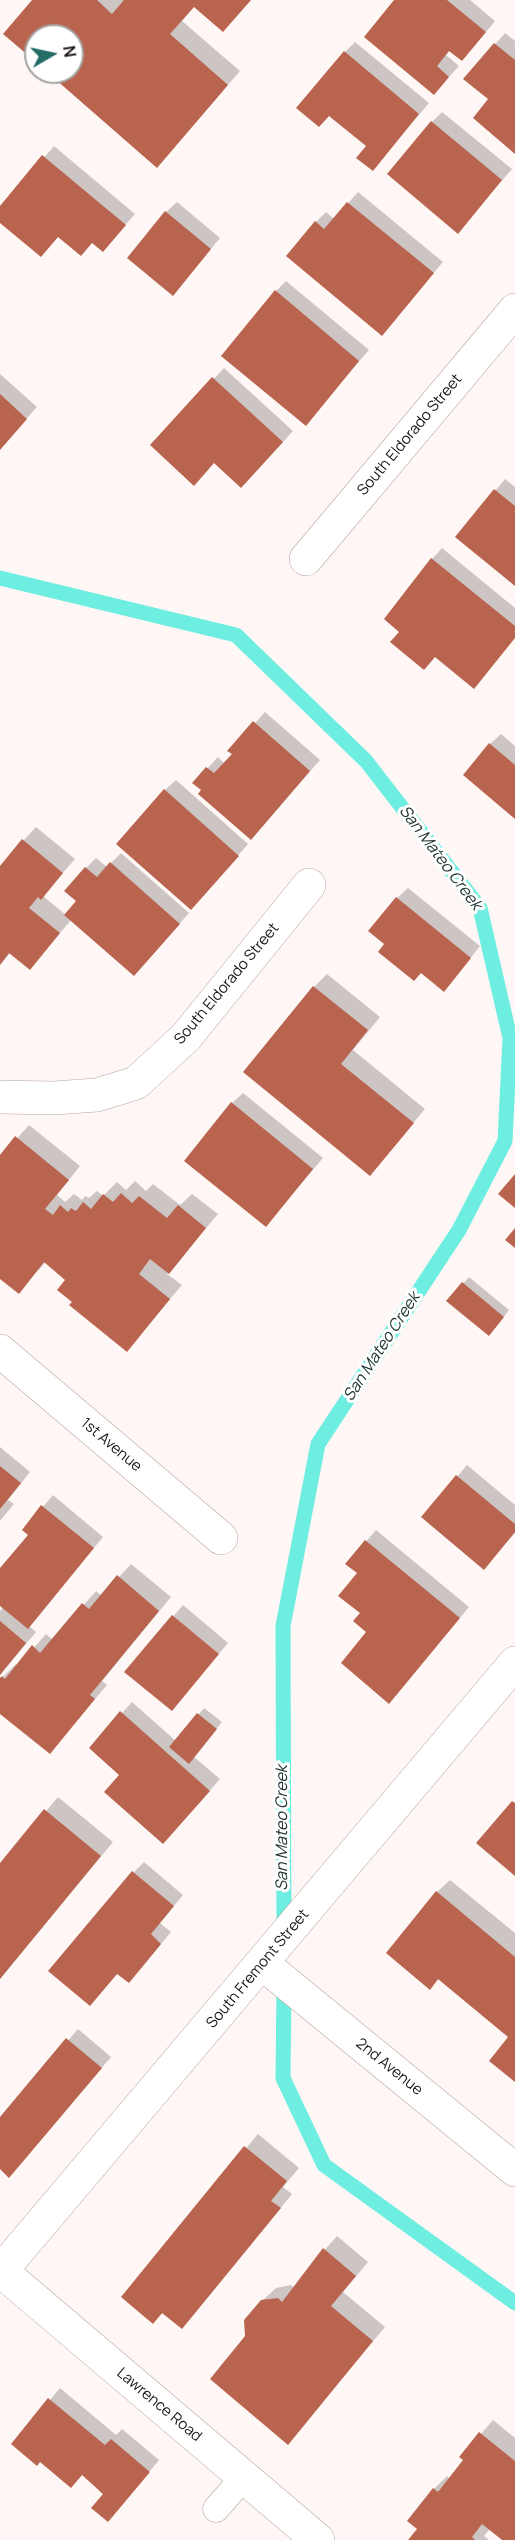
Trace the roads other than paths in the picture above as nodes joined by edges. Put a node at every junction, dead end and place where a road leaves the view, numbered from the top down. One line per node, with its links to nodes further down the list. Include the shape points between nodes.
1 (515, 310): 2 (street, South Eldorado Street)
2 (306, 559)
3 (309, 885): 4 (street, South Eldorado Street, via 186,1037 136,1083 97,1095)
4 (0, 1097)
5 (0, 1351): 6 (street, 1st Avenue)
6 (221, 1538)
7 (515, 1663): 8 (street, South Fremont Street)
8 (263, 1964): 9 (street, 2nd Avenue); 10 (street, South Fremont Street)
9 (515, 2170)
10 (0, 2271): 11 (street, Lawrence Road)
11 (244, 2477): 12 (lane); 13 (street, Lawrence Road)
12 (216, 2509)
13 (318, 2540)

